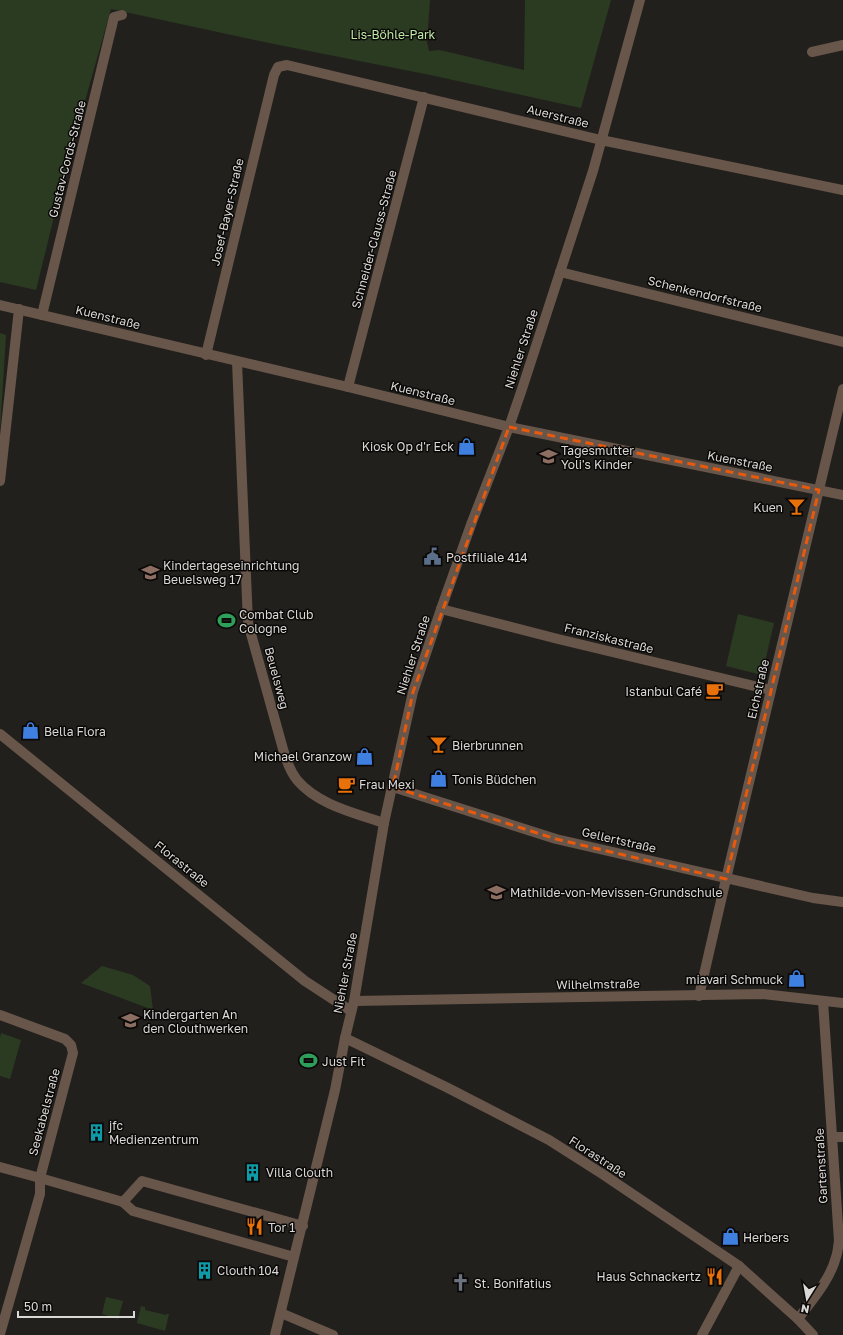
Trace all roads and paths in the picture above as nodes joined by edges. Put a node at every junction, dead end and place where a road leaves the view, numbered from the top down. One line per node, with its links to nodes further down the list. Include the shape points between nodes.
1 (640, 0): 7 (street, Niehler Straße)
2 (122, 15): 12 (street, Gustav-Cords-Straße, via 114,17)
3 (843, 45): 4 (street)
4 (812, 52)
5 (274, 75): 6 (street, Auerstraße, via 278,67 286,65); 14 (street, Josef-Bayer-Straße)
6 (424, 97): 7 (street, Auerstraße); 16 (street, Schneider-Clauss-Straße)
7 (601, 140): 8 (street, Auerstraße); 9 (street, Niehler Straße)
8 (843, 190)
9 (560, 272): 13 (street, Schenkendorfstraße); 18 (street, Niehler Straße)
10 (0, 305): 11 (street, Kuenstraße)
11 (19, 309): 12 (street, Kuenstraße); 19 (street)
12 (42, 315): 14 (street, Kuenstraße)
13 (843, 342)
14 (206, 355): 15 (street, Kuenstraße)
15 (237, 362): 16 (street, Kuenstraße); 26 (street, Beuelsweg, via 248,623 288,766 311,793 346,810)
16 (348, 387): 18 (street, Kuenstraße)
17 (843, 389): 20 (street, Eichstraße)
18 (509, 427): 20 (street, Kuenstraße); 22 (street, Niehler Straße)
19 (0, 481)
20 (819, 490): 21 (street, Kuenstraße); 23 (street, Eichstraße)
21 (843, 495)
22 (441, 609): 23 (street, Franziskastraße); 25 (street, Niehler Straße, via 413,692)
23 (771, 690): 27 (street, Eichstraße)
24 (0, 734): 33 (street, Florastraße, via 305,981)
25 (393, 787): 26 (street, Niehler Straße); 27 (street, Gellertstraße, via 556,839)
26 (384, 823): 30 (street, Niehler Straße)
27 (726, 879): 28 (street, Gellertstraße); 29 (street, Eichstraße)
28 (843, 902)
29 (699, 996): 30 (street, Wilhelmstraße); 31 (street, Wilhelmstraße, via 763,994)
30 (354, 1001): 33 (street, Niehler Straße)
31 (824, 1001): 32 (street, Wilhelmstraße); 36 (street, Gartenstraße)
32 (843, 1003)
33 (351, 1011): 35 (street, Niehler Straße)
34 (0, 1015): 38 (street, Seekabelstraße, via 64,1039 71,1045 73,1053)
35 (345, 1038): 40 (street, Niehler Straße); 42 (street, Florastraße, via 549,1140)
36 (838, 1137): 44 (street, Gartenstraße, via 839,1241 836,1257 831,1271)
37 (0, 1167): 38 (street)
38 (40, 1178): 39 (street); 45 (street, Seekabelstraße, via 40,1194)
39 (123, 1202): 40 (street, via 142,1181); 41 (street, via 133,1211)
40 (303, 1226): 41 (street, Niehler Straße)
41 (294, 1257): 43 (street, Niehler Straße)
42 (739, 1266): 44 (street, Florastraße); 48 (street)
43 (281, 1313): 46 (street, Niehler Straße); 47 (street)
44 (798, 1319): 49 (street, Florastraße)
45 (0, 1334)
46 (275, 1335)
47 (333, 1335)
48 (702, 1335)
49 (814, 1335)

